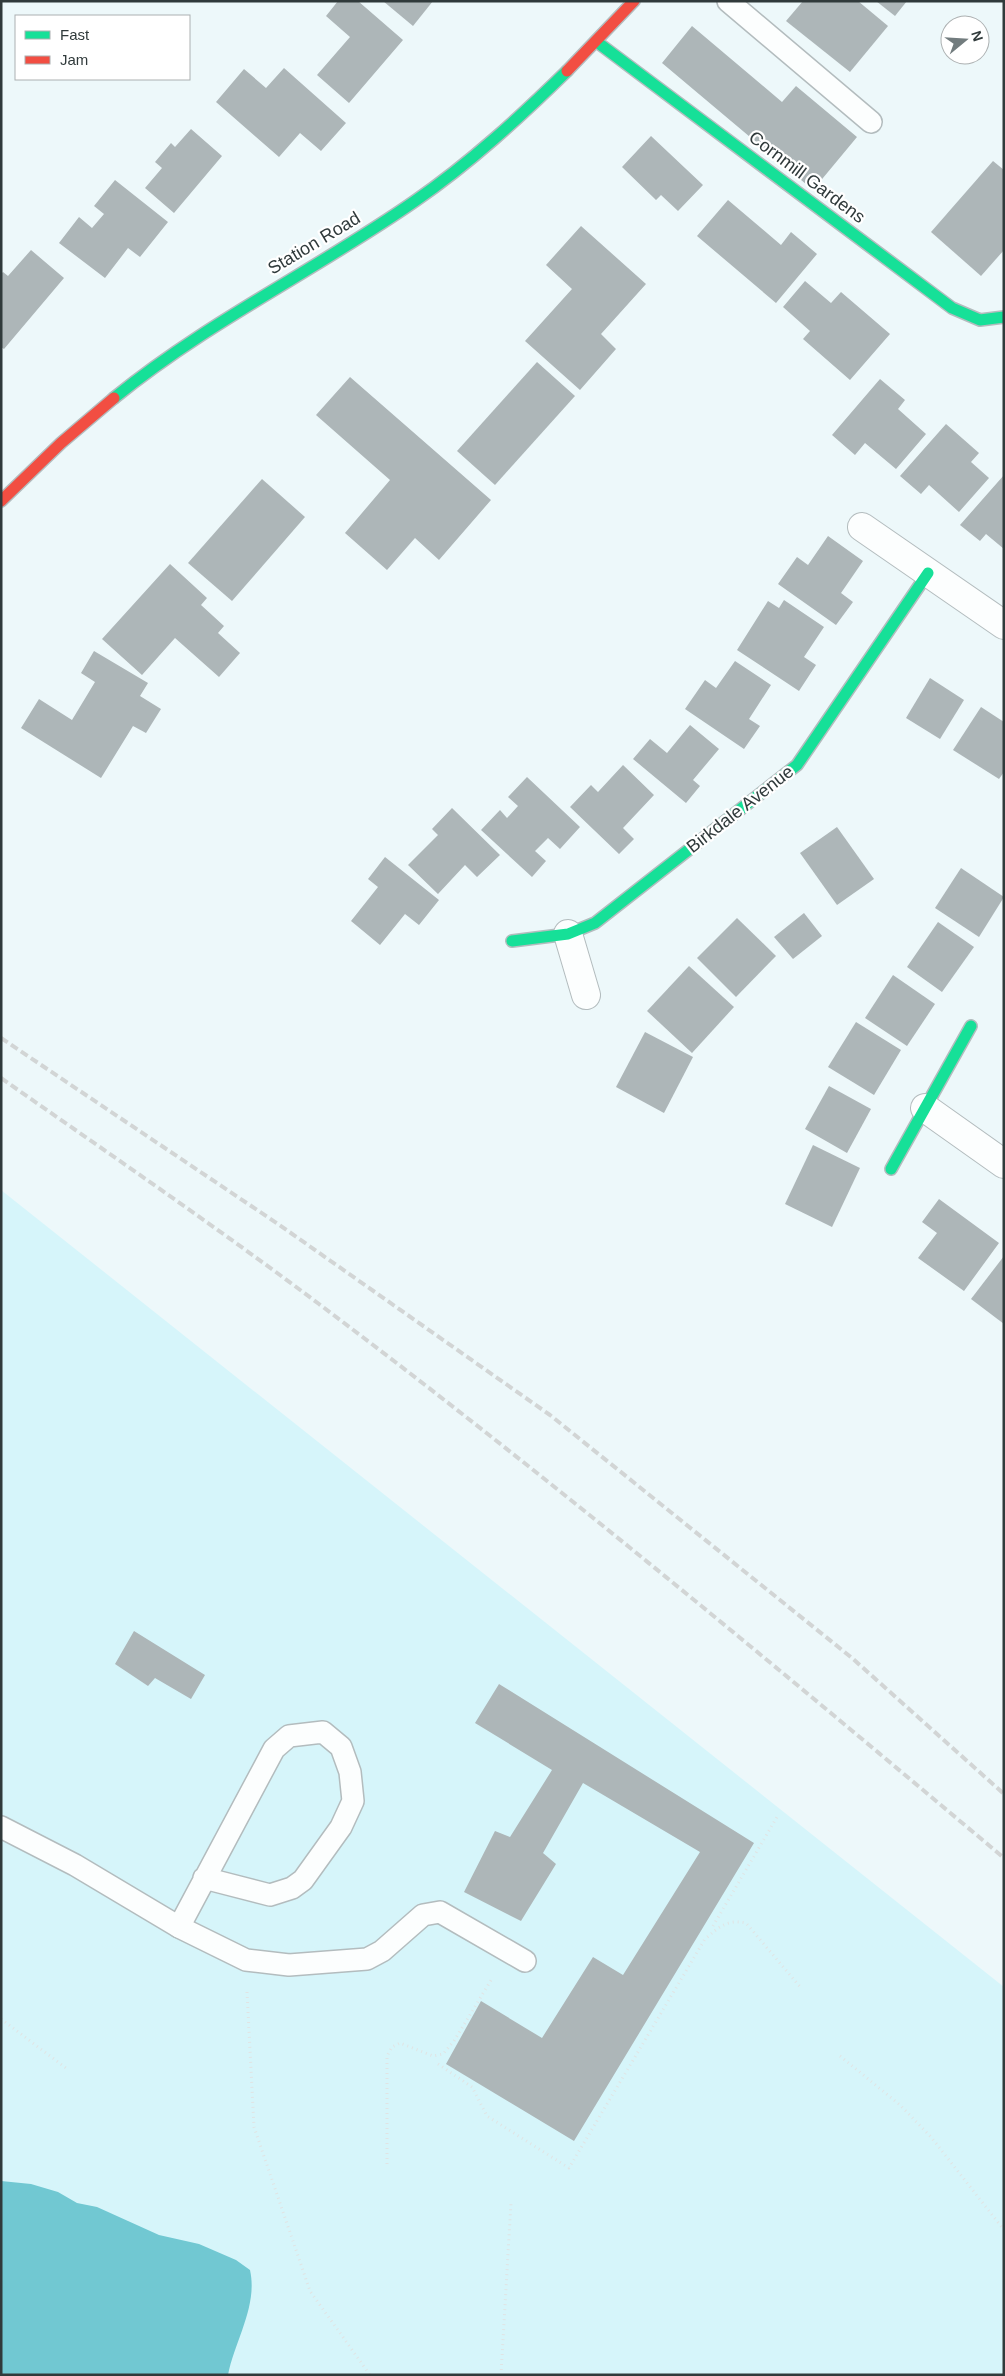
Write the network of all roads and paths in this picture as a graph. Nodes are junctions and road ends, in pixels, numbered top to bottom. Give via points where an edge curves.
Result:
1 (634, 1) edge
2 (728, 1) edge
3 (596, 42) junction
4 (871, 122) dead end
5 (1004, 318) edge
6 (1, 501) edge
7 (862, 527) dead end
8 (928, 573) junction
9 (1004, 625) edge
10 (568, 934) junction
11 (512, 941) dead end
12 (586, 995) dead end
13 (971, 1026) dead end
14 (925, 1108) junction
15 (1004, 1164) edge
16 (891, 1169) dead end
17 (777, 1817) dead end
18 (1, 1828) edge
19 (204, 1878) junction
20 (713, 1926) dead end
21 (179, 1927) junction
22 (246, 1960) junction
23 (524, 1960) dead end
24 (494, 1974) dead end
25 (801, 1988) dead end
26 (1, 2019) edge
27 (840, 2056) dead end
28 (438, 2064) dead end
29 (66, 2068) dead end
30 (387, 2164) dead end
31 (510, 2202) dead end
32 (1004, 2230) edge
33 (370, 2375) edge
34 (500, 2375) edge

1 - 3 street, Station Road
2 - 4 lane
3 - 5 street, Cornmill Gardens via 952,308 980,320
3 - 6 street, Station Road via 514,122 447,178 170,355 76,431
7 - 8 street
8 - 9 street
8 - 10 street, Birkdale Avenue via 797,766 595,922
10 - 11 street, Birkdale Avenue
10 - 12 street
13 - 14 street
14 - 15 street
14 - 16 street
17 - 20 path
18 - 21 lane via 75,1864
19 - 19 lane via 270,1895 292,1888 302,1880 341,1827 353,1801 350,1772 341,1747 323,1732 289,1736 274,1749
19 - 21 lane
21 - 22 lane
22 - 23 lane via 289,1965 367,1959 382,1951 423,1915 440,1912
22 - 33 path via 254,2127 310,2290
24 - 30 path via 443,2054 434,2056 400,2043 392,2047 387,2056
25 - 28 path via 746,1923 734,1920 719,1927 705,1939 569,2168 487,2116 472,2087
26 - 29 path
27 - 32 path via 900,2105 931,2137
31 - 34 path

